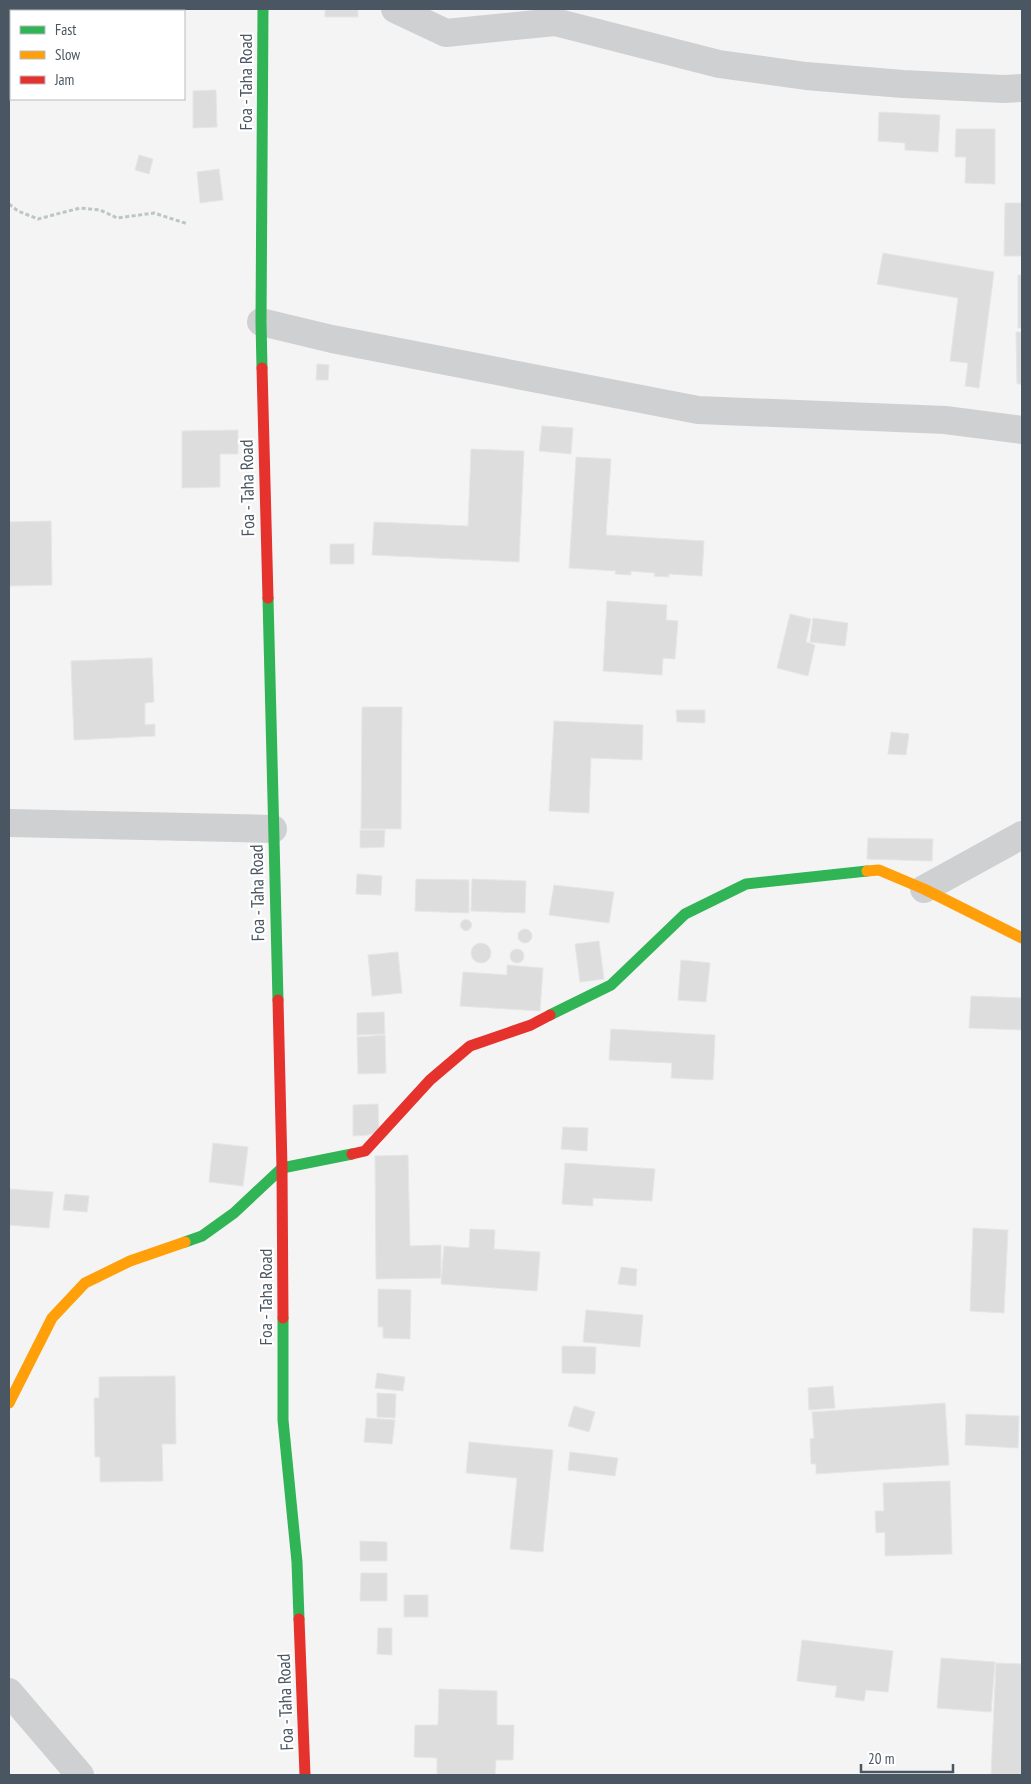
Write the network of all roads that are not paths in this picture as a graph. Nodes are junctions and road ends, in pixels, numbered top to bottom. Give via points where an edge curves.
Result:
1 (264, 9) edge
2 (395, 9) edge
3 (1022, 88) edge
4 (261, 322) junction
5 (1022, 430) edge
6 (9, 823) edge
7 (273, 829) junction
8 (1022, 835) edge
9 (924, 889) junction
10 (1022, 938) edge
11 (282, 1168) junction
12 (9, 1403) edge
13 (9, 1692) edge
14 (80, 1775) edge
15 (305, 1775) edge

1 - 4 street, Foa - Taha Road
2 - 3 street via 446,33 555,22 719,64 806,76 904,84
4 - 5 street via 332,339 698,410 945,420
4 - 7 street, Foa - Taha Road
6 - 7 street
7 - 11 street, Foa - Taha Road
8 - 9 street
9 - 10 street
9 - 11 street via 879,870 746,884 685,914 611,985 531,1025 470,1046 430,1080 365,1151
11 - 12 street via 234,1213 202,1236 130,1261 85,1283 52,1318
11 - 15 street, Foa - Taha Road via 283,1420 297,1562
13 - 14 street

